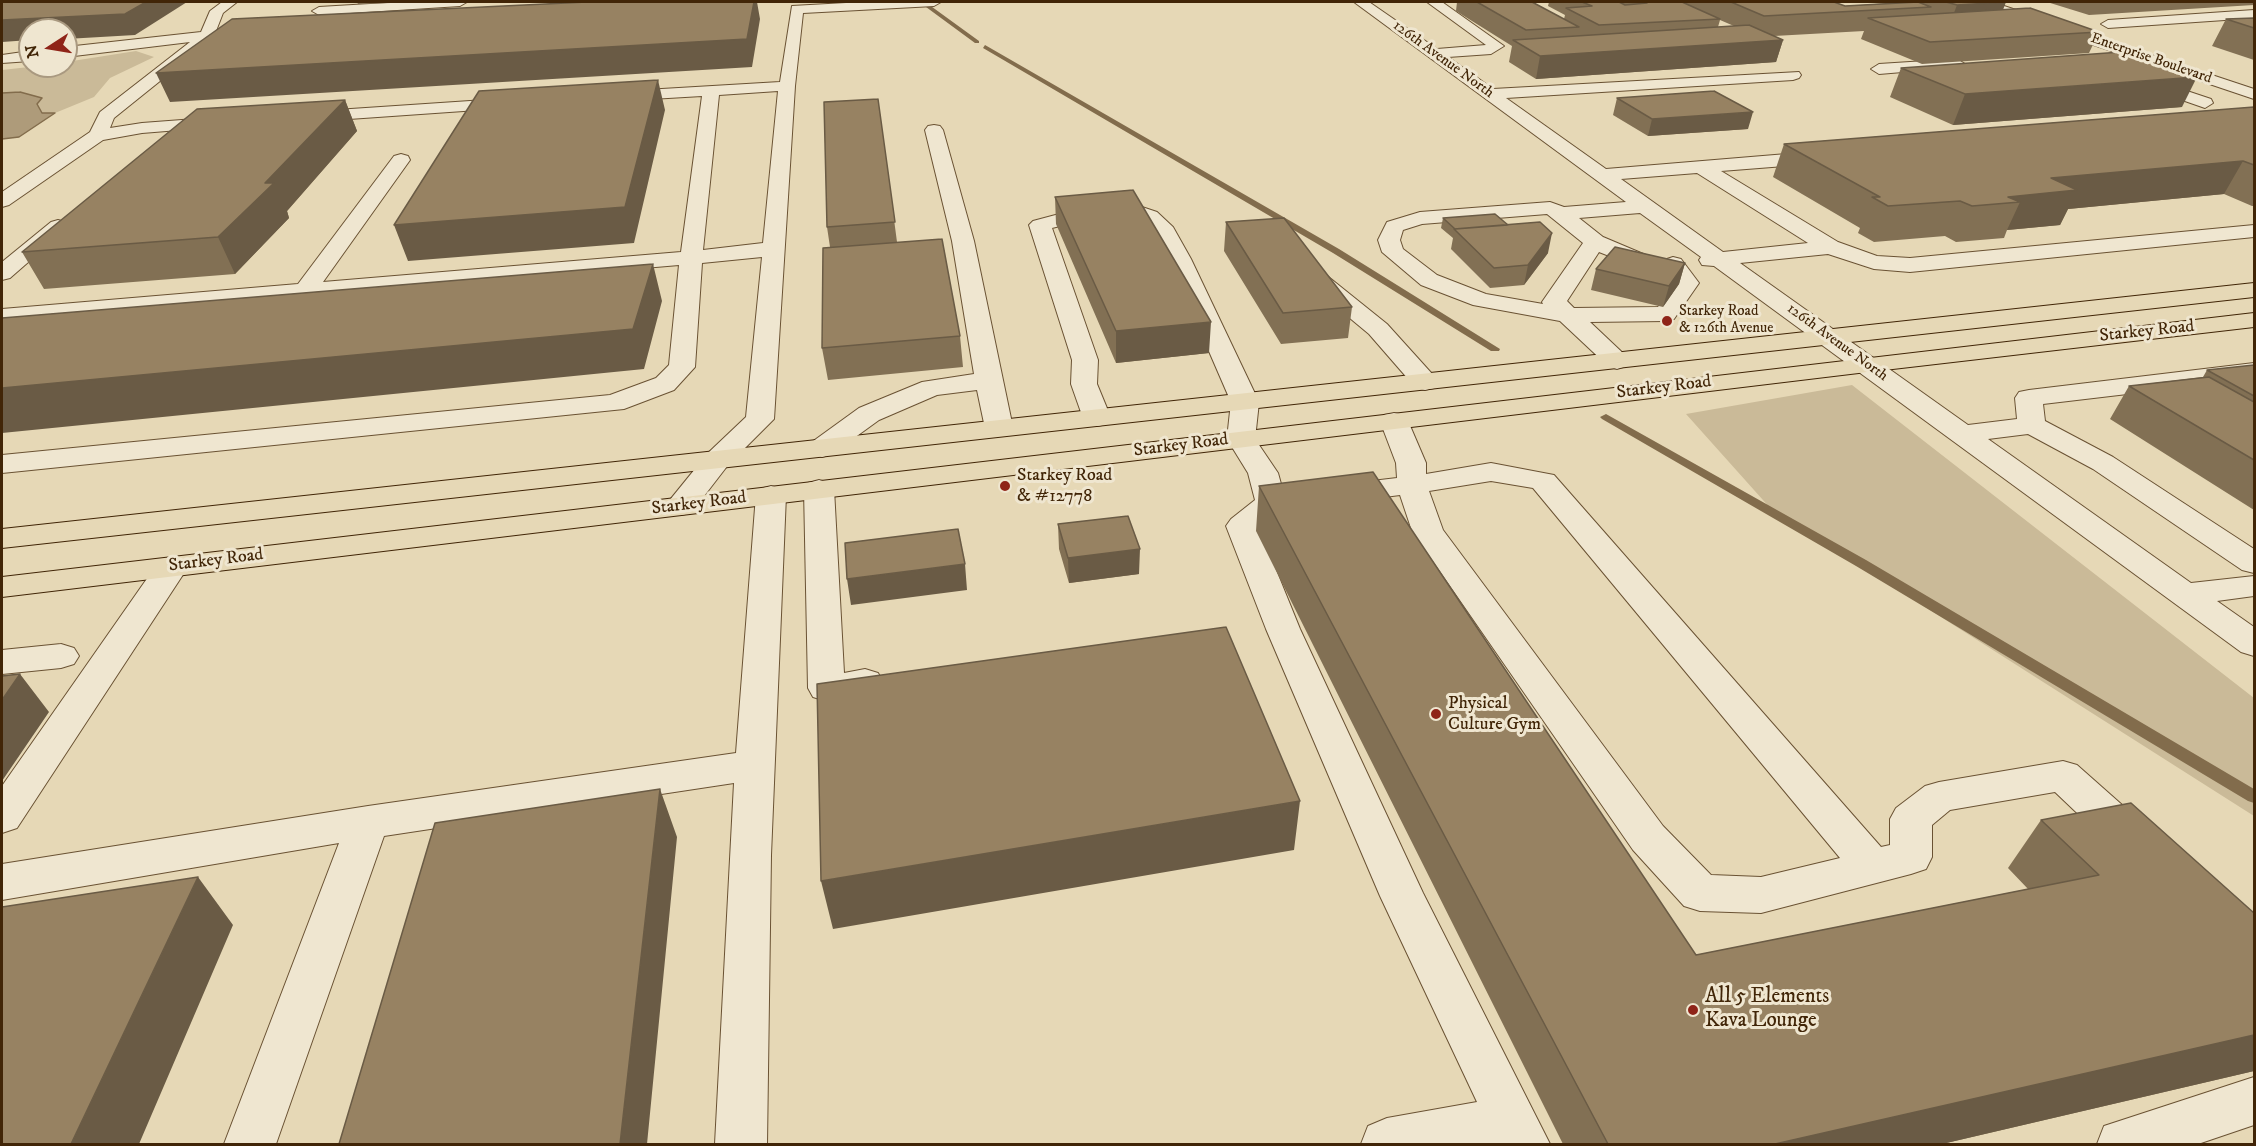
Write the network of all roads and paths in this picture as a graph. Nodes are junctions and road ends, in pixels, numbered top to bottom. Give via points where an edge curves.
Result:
1 (230, 2) edge
2 (460, 2) edge
3 (934, 2) edge
4 (1434, 2) edge
5 (1980, 2) edge
6 (1363, 3) edge
7 (1386, 3) dead end
8 (324, 6) edge
9 (476, 9) edge
10 (2254, 14) edge
11 (2062, 29) junction
12 (207, 36) junction
13 (240, 38) edge
14 (2156, 44) dead end
15 (2114, 46) junction
16 (78, 51) edge
17 (2133, 52) junction
18 (1435, 54) junction
19 (2087, 55) edge
20 (2, 56) edge
21 (18, 56) edge
22 (1971, 63) edge
23 (2176, 67) junction
24 (1879, 69) dead end
25 (1793, 75) dead end
26 (2254, 80) edge
27 (2220, 82) junction
28 (787, 86) junction
29 (711, 90) junction
30 (1491, 94) junction
31 (2254, 94) edge
32 (593, 98) edge
33 (534, 102) edge
34 (2205, 103) dead end
35 (286, 118) edge
36 (239, 121) edge
37 (180, 125) junction
38 (934, 130) dead end
39 (98, 135) junction
40 (153, 147) edge
41 (1843, 155) edge
42 (401, 160) dead end
43 (1701, 167) junction
44 (40, 173) junction
45 (1604, 175) junction
46 (2, 176) edge
47 (2, 201) edge
48 (1647, 206) junction
49 (73, 214) edge
50 (1567, 219) junction
51 (1501, 230) edge
52 (2254, 231) edge
53 (1449, 235) edge
54 (1389, 240) junction
55 (1595, 243) junction
56 (1830, 247) junction
57 (774, 249) junction
58 (692, 257) junction
59 (1720, 258) junction
60 (1674, 264) junction
61 (1309, 272) edge
62 (2, 273) edge
63 (2254, 290) edge
64 (304, 291) junction
65 (1568, 315) junction
66 (2, 316) edge
67 (2254, 320) edge
68 (1829, 337) junction
69 (1617, 361) junction
70 (1867, 364) junction
71 (2254, 371) edge
72 (988, 380) junction
73 (1425, 382) junction
74 (1097, 418) junction
75 (1243, 421) junction
76 (1394, 421) junction
77 (2032, 425) junction
78 (999, 428) junction
79 (1963, 434) junction
80 (822, 448) junction
81 (718, 459) junction
82 (2, 464) edge
83 (1412, 485) junction
84 (819, 489) junction
85 (771, 495) junction
86 (1271, 502) junction
87 (680, 506) junction
88 (2, 539) edge
89 (2254, 563) edge
90 (172, 567) junction
91 (2254, 586) edge
92 (2, 587) edge
93 (2185, 594) junction
94 (2254, 644) edge
95 (61, 656) dead end
96 (2, 662) edge
97 (896, 678) edge
98 (755, 765) junction
99 (2, 817) edge
100 (368, 822) junction
101 (2158, 864) edge
102 (1872, 866) junction
103 (2, 882) edge
104 (2254, 1101) edge
105 (1518, 1132) edge
106 (250, 1144) edge
107 (741, 1144) edge
108 (1387, 1144) edge
109 (2123, 1144) edge

1 - 12 street via 217,11
2 - 8 street
3 - 28 street via 792,7
4 - 18 street via 1497,46
5 - 11 street, Enterprise Boulevard
6 - 7 street
6 - 18 street, 126th Avenue North
8 - 9 street via 311,24
10 - 11 street
11 - 15 street, Enterprise Boulevard
12 - 13 street via 264,33
12 - 16 street
12 - 39 street via 106,116
14 - 15 street
15 - 17 street, Enterprise Boulevard
17 - 19 street
17 - 23 street, Enterprise Boulevard
18 - 30 street, 126th Avenue North
20 - 21 street
22 - 24 street
23 - 27 street, Enterprise Boulevard
23 - 34 street via 2132,74
25 - 30 street
26 - 27 street
27 - 31 street, Enterprise Boulevard
28 - 29 street
28 - 57 street
29 - 32 street
29 - 58 street
30 - 45 street, 126th Avenue North
33 - 35 street
36 - 37 street
37 - 39 street
37 - 40 street
38 - 72 street via 963,241
39 - 44 street
41 - 43 street
42 - 64 street
43 - 45 street
43 - 56 street
44 - 46 street
44 - 47 street
45 - 48 street, 126th Avenue North
48 - 50 street
48 - 59 street, 126th Avenue North
49 - 62 street
50 - 51 street
50 - 54 street via 1550,208 1420,218 1394,226
50 - 55 street
52 - 56 street via 1910,265 1874,262
53 - 54 street
54 - 65 street via 1393,252 1429,280 1481,300
55 - 60 street via 1642,268
55 - 65 street via 1554,302
56 - 59 street
57 - 58 street
57 - 81 street via 760,420
58 - 64 street
58 - 82 street via 682,367 665,384 614,403
59 - 60 street
59 - 68 street, 126th Avenue North
60 - 65 street via 1687,283 1665,314 1618,306
61 - 73 street via 1378,329
63 - 68 main road, Starkey Road
64 - 66 street
65 - 69 street
67 - 70 main road, Starkey Road
68 - 69 main road, Starkey Road
68 - 70 street, 126th Avenue North
69 - 73 main road, Starkey Road
70 - 76 main road, Starkey Road
70 - 79 street, 126th Avenue North
71 - 77 street via 2029,398
72 - 78 street
72 - 80 street via 931,388 869,414
73 - 75 main road, Starkey Road
74 - 75 main road, Starkey Road
74 - 75 street via 1084,384 1085,360 1040,225 1051,220 1142,213 1162,227 1180,259
74 - 78 main road, Starkey Road
75 - 76 main road, Starkey Road
75 - 84 main road, Starkey Road
75 - 86 street
76 - 83 street via 1411,463
77 - 79 street
77 - 89 street via 2103,463
78 - 80 main road, Starkey Road
79 - 93 street, 126th Avenue North
80 - 81 main road, Starkey Road
81 - 87 street
81 - 88 main road, Starkey Road
83 - 86 street
83 - 102 street via 1491,472 1543,482
83 - 102 street via 1428,531 1648,838 1700,893 1761,895
84 - 85 main road, Starkey Road
84 - 97 street via 826,688
85 - 87 main road, Starkey Road
85 - 98 street
86 - 105 street via 1242,526 1283,629 1402,896
87 - 90 main road, Starkey Road
90 - 92 main road, Starkey Road
90 - 99 street
91 - 93 street
93 - 94 street, 126th Avenue North
95 - 96 street
98 - 100 street
98 - 107 street
100 - 103 street
100 - 106 street
101 - 102 street via 2063,776 1939,797 1911,819 1911,857
104 - 109 street
105 - 108 street

